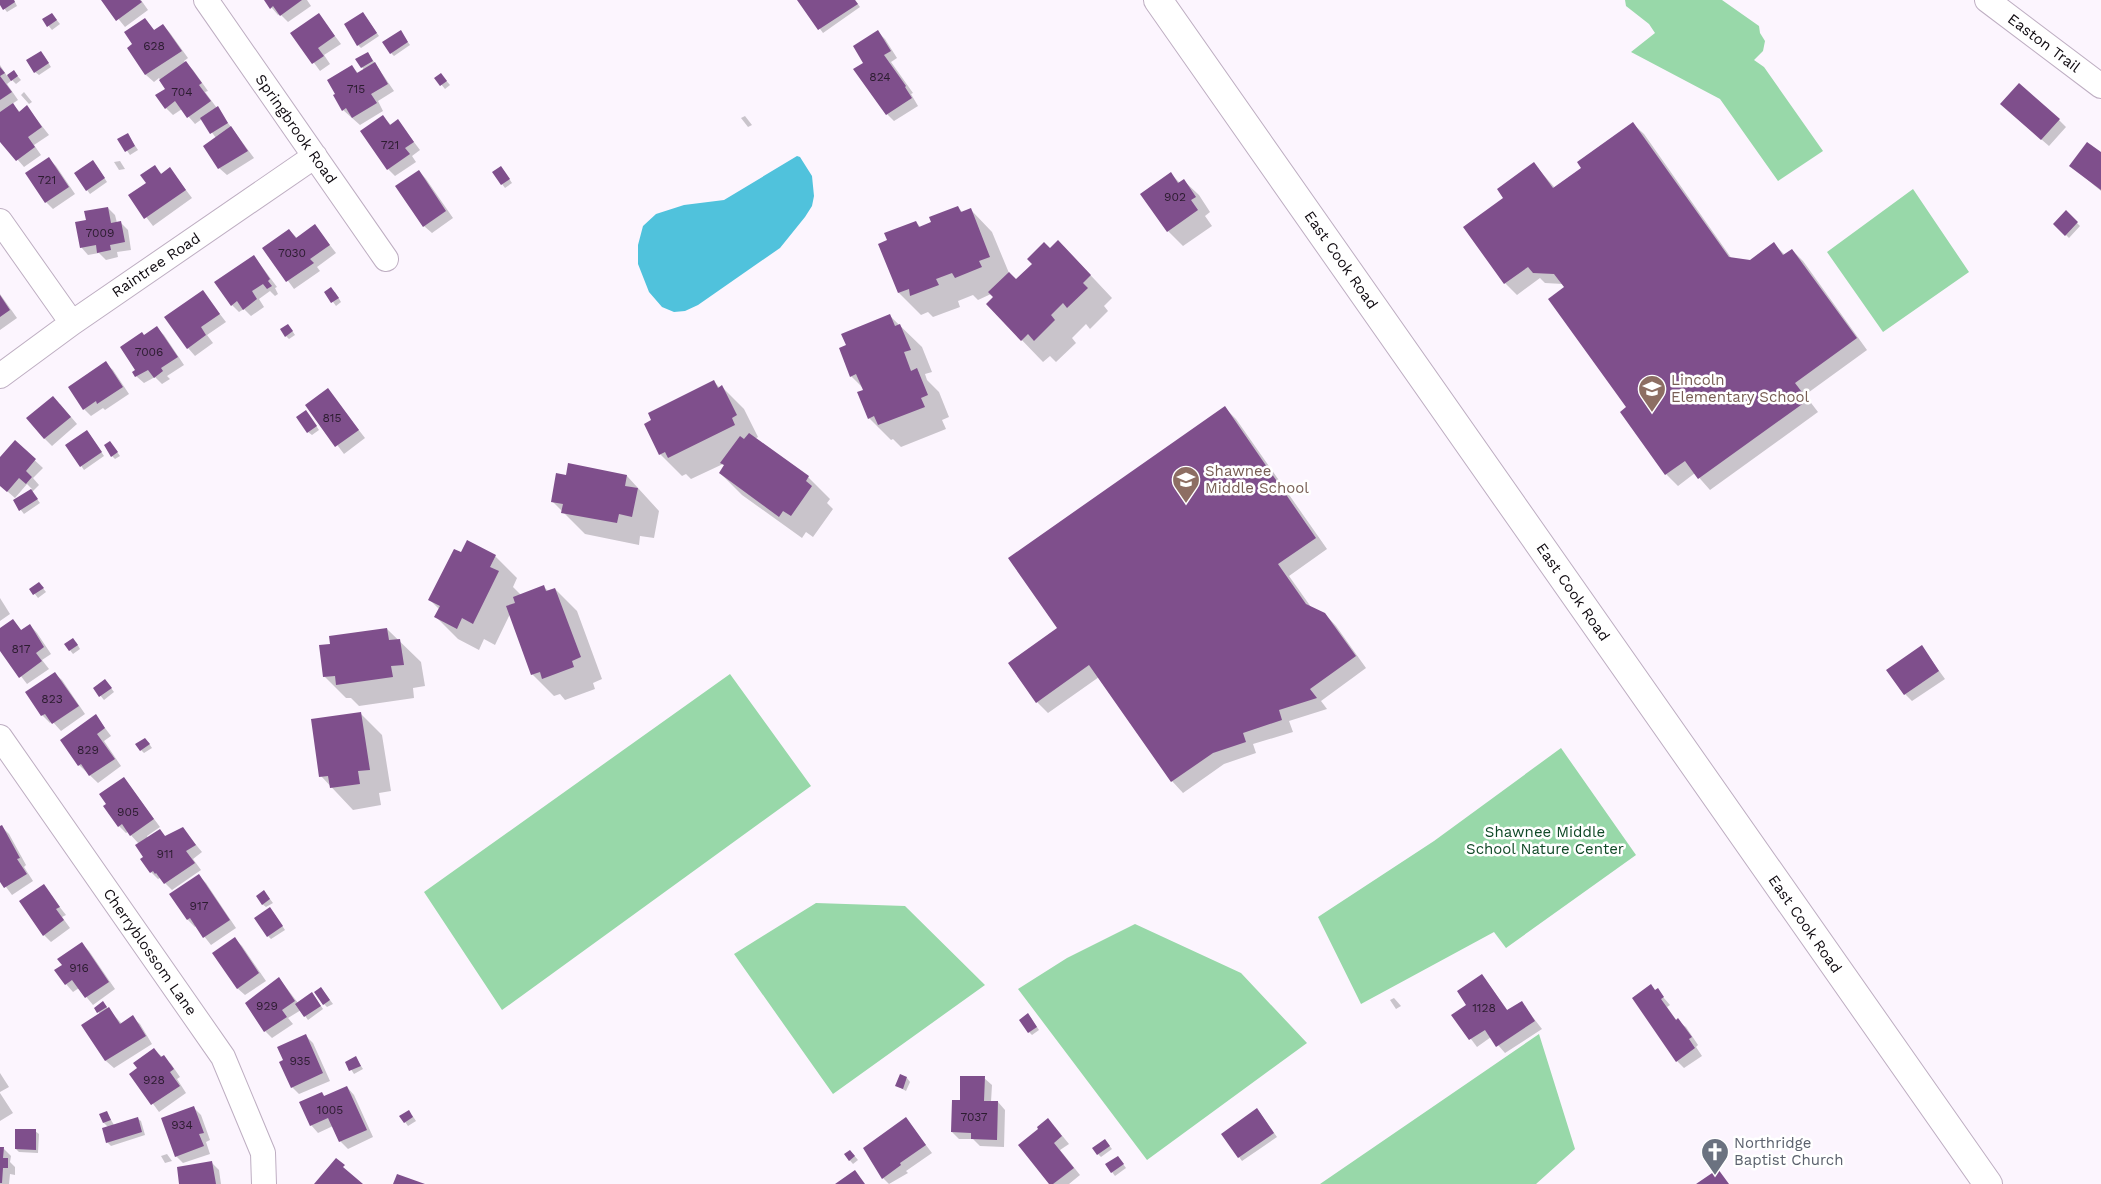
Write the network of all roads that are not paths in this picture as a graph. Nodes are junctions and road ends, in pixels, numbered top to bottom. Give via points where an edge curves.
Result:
1 (206, 0) edge
2 (1158, 0) edge
3 (1986, 0) edge
4 (2101, 86) edge
5 (315, 156) junction
6 (0, 221) edge
7 (386, 258) dead end
8 (72, 323) junction
9 (0, 376) edge
10 (0, 737) edge
11 (264, 1184) edge
12 (1988, 1184) edge

1 - 5 street, Springbrook Road
2 - 12 main road, East Cook Road
3 - 4 street, Easton Trail
5 - 7 street, Springbrook Road
5 - 8 street, Raintree Road
6 - 8 street
8 - 9 street, Raintree Road
10 - 11 street, Cherryblossom Lane via 223,1057 262,1153

